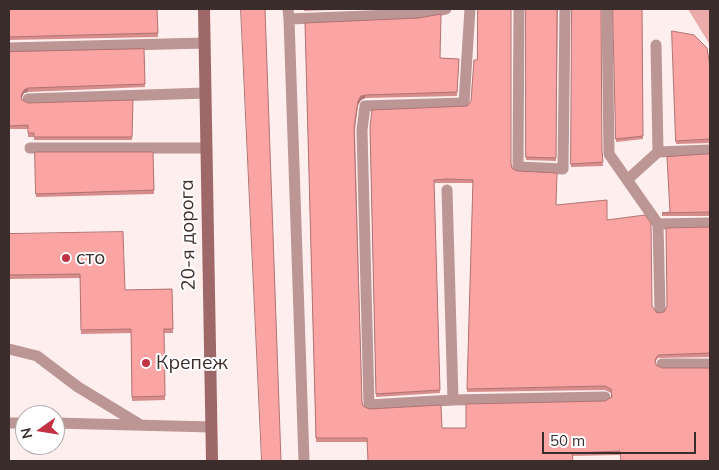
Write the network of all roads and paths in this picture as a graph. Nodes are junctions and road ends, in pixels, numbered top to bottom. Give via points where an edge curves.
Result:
1 (204, 9) edge
2 (446, 9) edge
3 (470, 9) edge
4 (519, 9) edge
5 (565, 9) edge
6 (608, 9) edge
7 (288, 14) edge
8 (205, 43) junction
9 (656, 44) dead end
10 (9, 48) edge
11 (206, 93) junction
12 (28, 99) dead end
13 (30, 148) dead end
14 (205, 148) junction
15 (710, 150) edge
16 (658, 152) junction
17 (627, 180) junction
18 (446, 190) dead end
19 (710, 223) edge
20 (658, 224) junction
21 (660, 309) dead end
22 (9, 350) edge
23 (662, 364) dead end
24 (710, 364) edge
25 (605, 397) dead end
26 (453, 400) junction
27 (65, 423) edge
28 (140, 425) junction
29 (212, 427) junction
30 (212, 461) edge
31 (304, 461) edge

1 - 8 main road, 20-я дорога
2 - 7 lane via 419,14
3 - 26 lane via 464,103 365,106 362,130 369,405
4 - 5 lane via 518,167 563,168
6 - 17 lane via 609,154
7 - 31 lane
8 - 10 lane
8 - 11 main road, 20-я дорога
9 - 16 lane
11 - 12 lane
11 - 14 main road, 20-я дорога
13 - 14 lane
14 - 29 main road, 20-я дорога
15 - 16 lane
16 - 17 lane
17 - 20 lane
18 - 26 lane
19 - 20 lane
20 - 21 lane
22 - 28 lane via 37,356 78,387
23 - 24 lane
25 - 26 lane
27 - 28 lane
28 - 29 lane
29 - 30 main road, 20-я дорога

